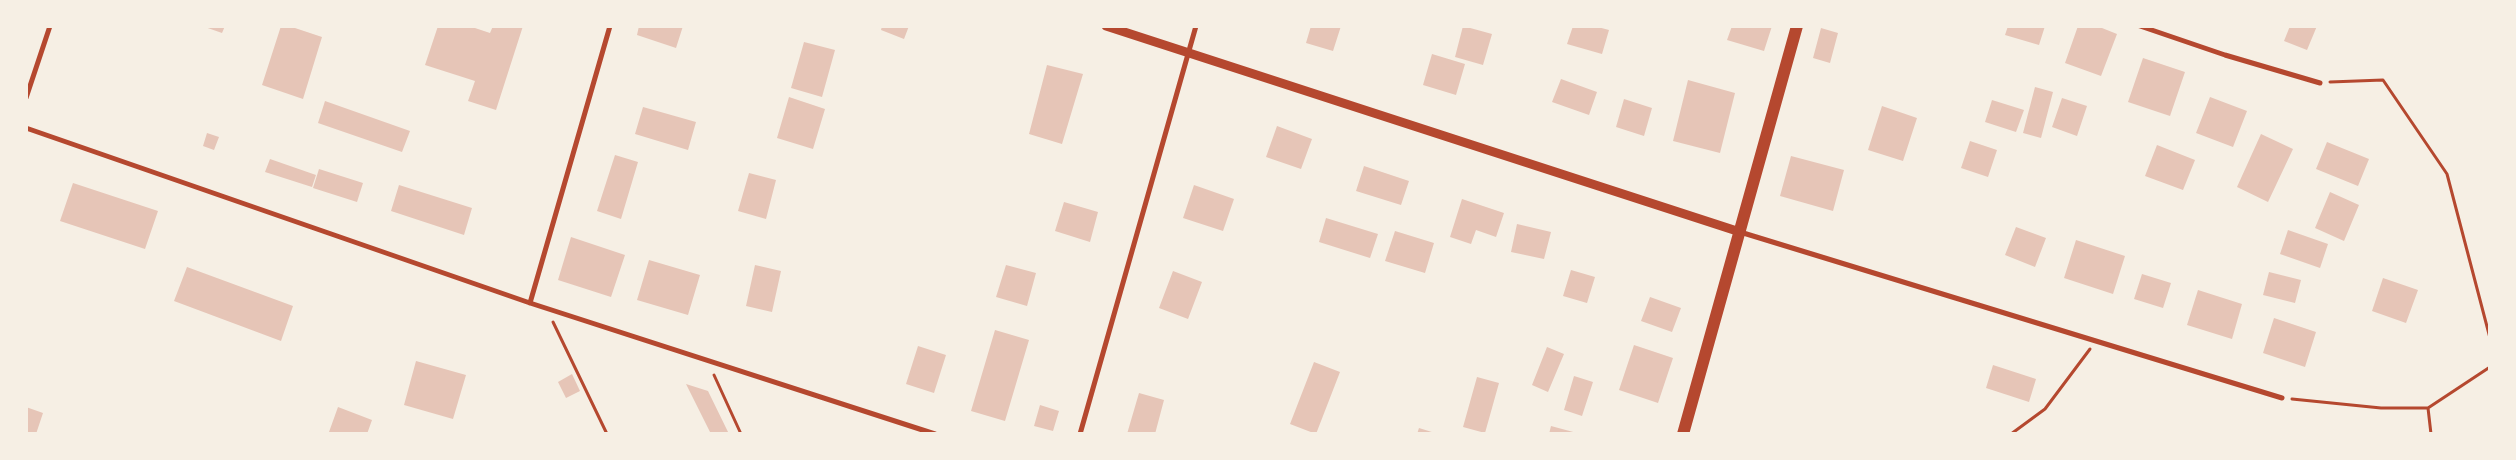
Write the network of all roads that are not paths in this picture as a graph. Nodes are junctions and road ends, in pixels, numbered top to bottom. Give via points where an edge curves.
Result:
1 (50, 26) edge
2 (610, 26) edge
3 (1106, 26) edge
4 (1196, 26) edge
5 (1797, 26) edge
6 (2140, 26) edge
7 (1190, 54) junction
8 (2320, 83) road end
9 (26, 98) edge
10 (26, 128) edge
11 (1740, 232) junction
12 (530, 303) junction
13 (2282, 398) road end
14 (935, 434) edge
15 (1080, 434) edge
16 (1683, 434) edge

1 - 9 street
2 - 12 street
3 - 7 street
4 - 7 street
5 - 11 main road
6 - 8 street via 2224,56
7 - 11 street
7 - 15 street
10 - 12 street
11 - 13 street
11 - 16 main road
12 - 14 street

